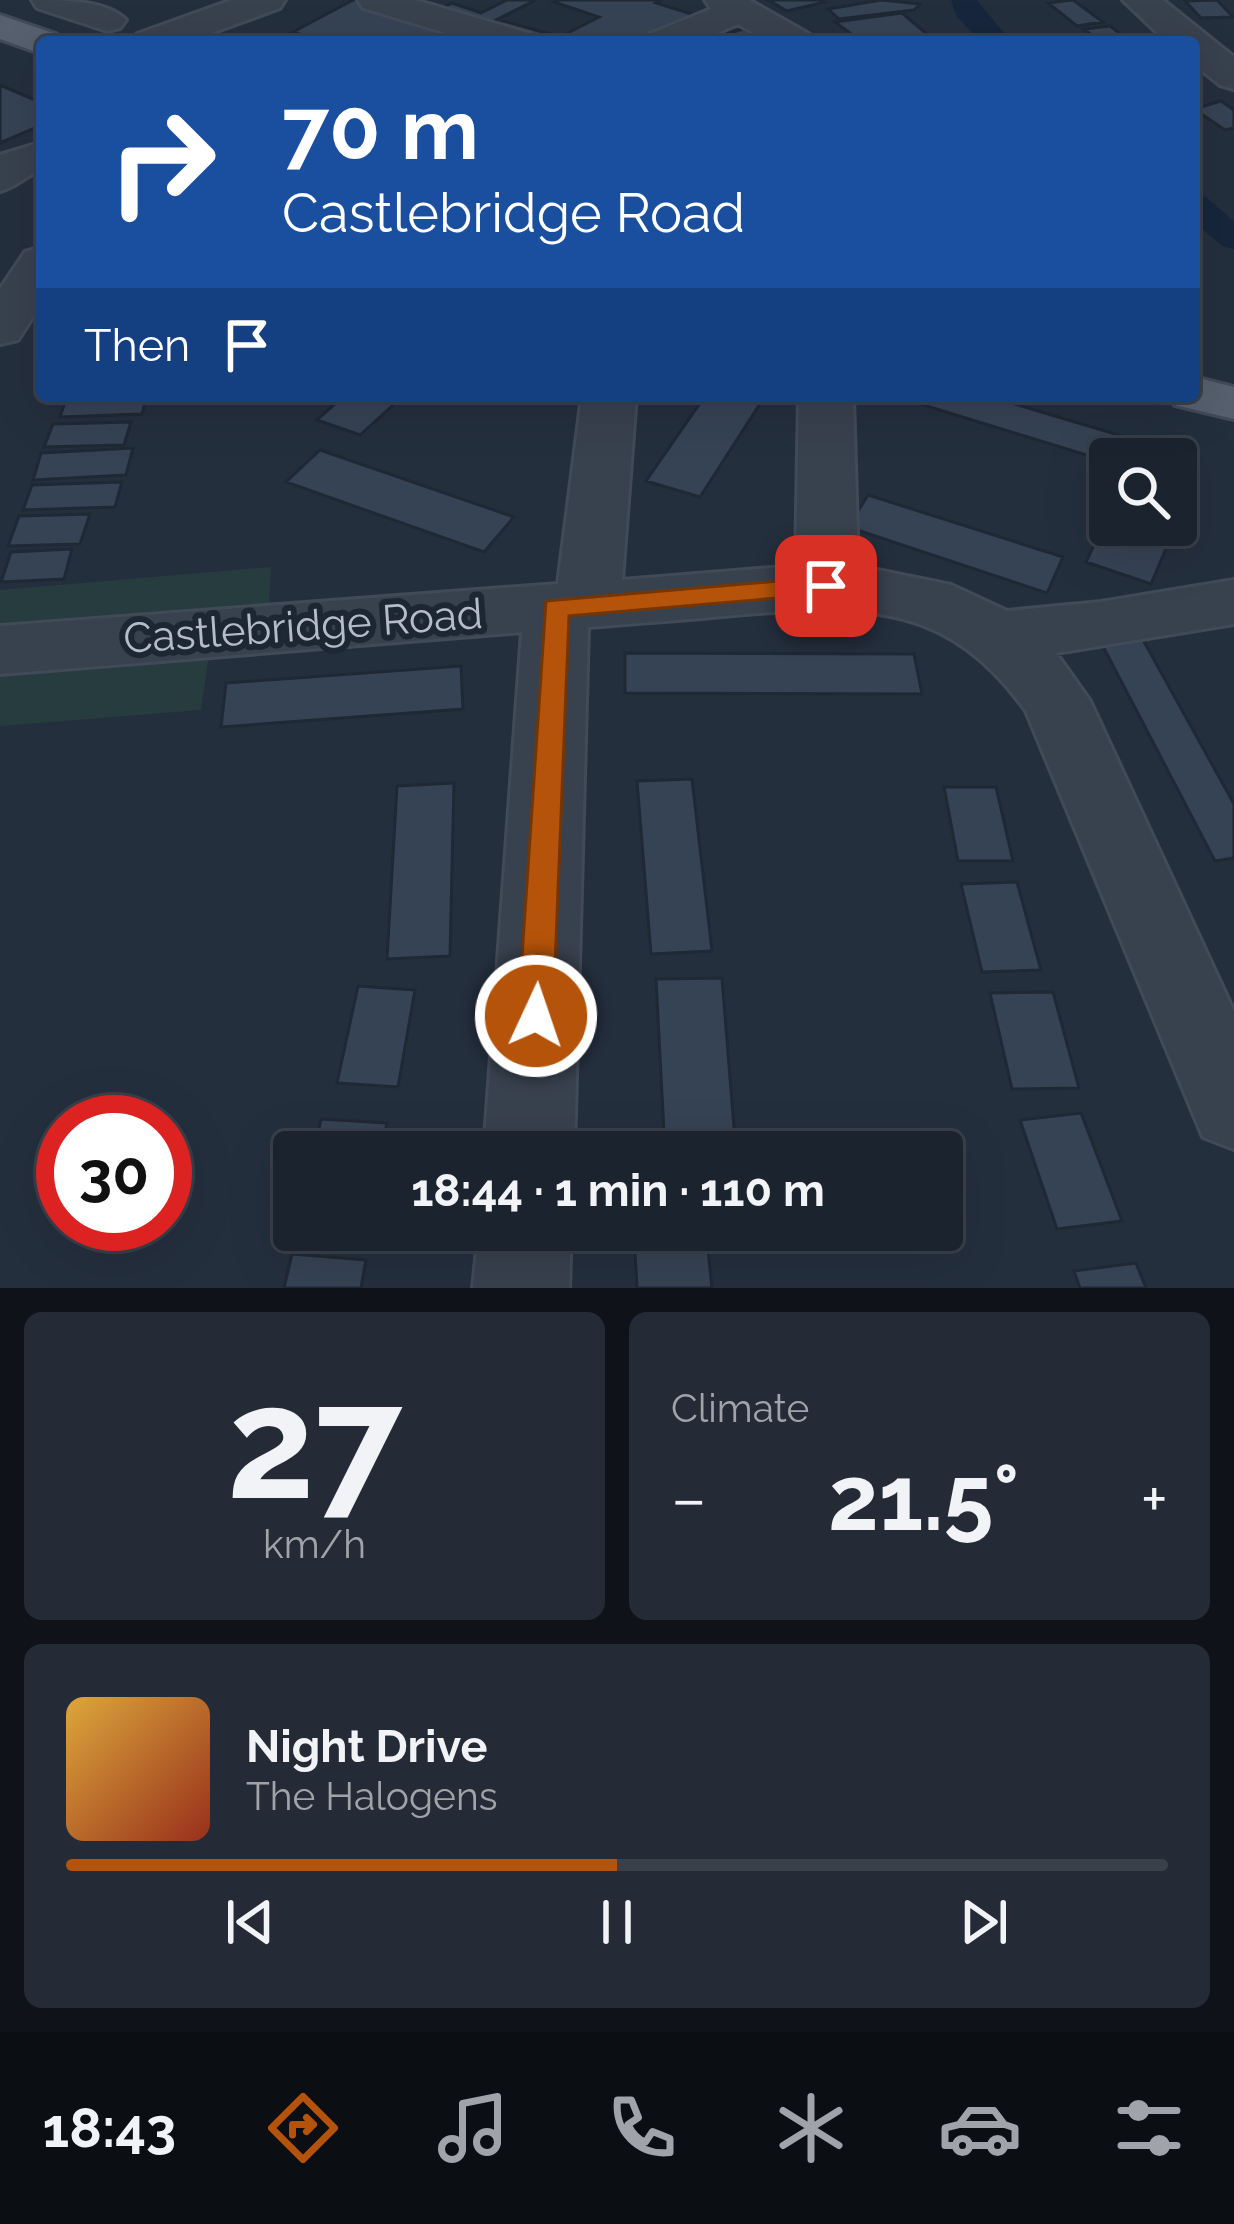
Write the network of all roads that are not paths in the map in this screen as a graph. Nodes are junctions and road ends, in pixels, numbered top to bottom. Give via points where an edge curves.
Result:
1 (268, 0) edge
2 (376, 0) edge
3 (1141, 0) edge
4 (732, 5) edge
5 (68, 20) edge
6 (0, 26) edge
7 (169, 36) edge
8 (497, 36) edge
9 (675, 36) edge
10 (785, 36) edge
11 (1184, 36) edge
12 (1200, 49) edge
13 (1234, 76) edge
14 (36, 272) edge
15 (0, 329) edge
16 (1200, 395) edge
17 (608, 402) edge
18 (826, 402) edge
19 (1234, 404) edge
20 (826, 586) junction
21 (1234, 602) edge
22 (572, 604) junction
23 (996, 634) junction
24 (0, 650) edge
25 (1234, 1108) edge
26 (531, 1131) edge
27 (524, 1251) edge
28 (521, 1288) edge

1 - 7 street
2 - 8 street
3 - 11 street
4 - 9 street
4 - 10 street
5 - 6 main road
12 - 13 street
14 - 15 street
16 - 19 main road
17 - 22 street
18 - 20 street
20 - 22 street, Castlebridge Road
20 - 23 street, Castlebridge Road via 929,598
21 - 23 street
22 - 24 street, Castlebridge Road
22 - 26 street
23 - 25 street, Castlebridge Road via 1056,701
27 - 28 street

